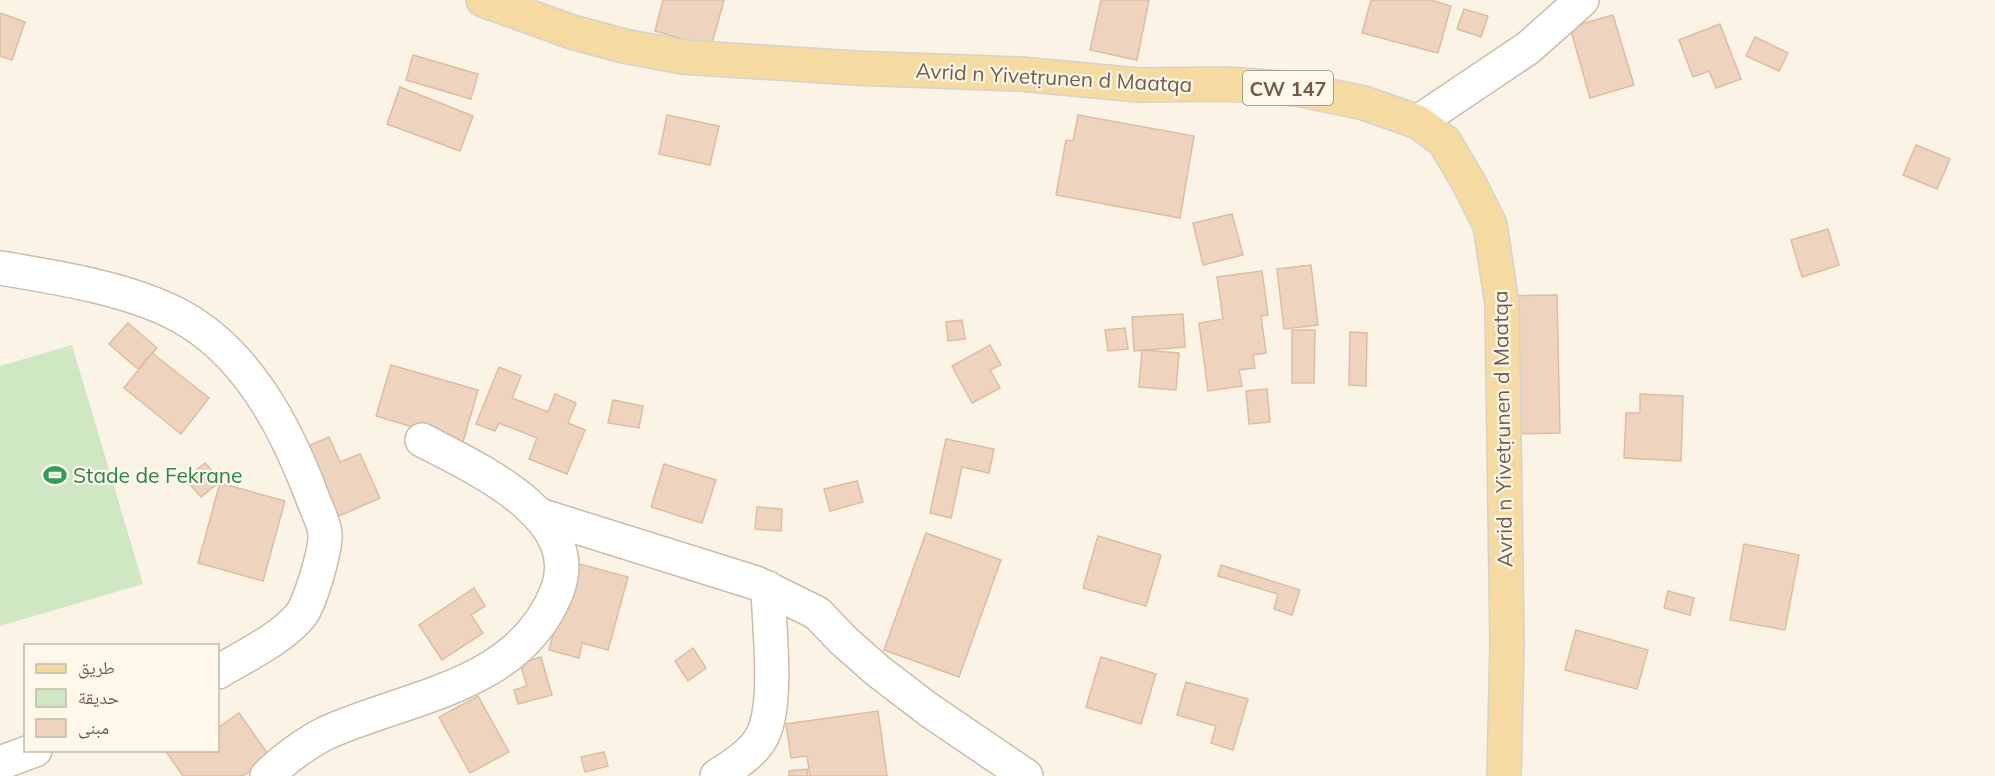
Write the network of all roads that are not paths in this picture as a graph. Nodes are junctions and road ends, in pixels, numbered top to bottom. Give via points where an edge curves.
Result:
1 (483, 0) edge
2 (1582, 0) edge
3 (1418, 122) junction
4 (0, 268) edge
5 (422, 440) dead end
6 (540, 515) junction
7 (768, 588) junction
8 (219, 671) edge
9 (30, 752) edge
10 (0, 763) edge
11 (267, 776) edge
12 (717, 776) edge
13 (1026, 776) edge
14 (1504, 776) edge

1 - 3 main road, Avrid n Yivetṛunen d Maatqa / CW 147 via 572,32 683,57 1021,74 1138,85 1228,84 1297,89 1364,103
2 - 3 street via 1528,48
3 - 14 main road, Avrid n Yivetṛunen d Maatqa / CW 147 via 1444,141 1490,225 1502,304 1507,642
4 - 8 street via 135,297 180,316 218,343 255,382 293,447 325,533 318,574 301,615 262,646
5 - 6 street via 504,485
6 - 7 street
6 - 11 street via 555,539 562,563 560,583 553,602 518,650 452,687 323,735
7 - 12 street via 771,706 764,733 754,748
7 - 13 street via 818,613 878,671
9 - 10 street

